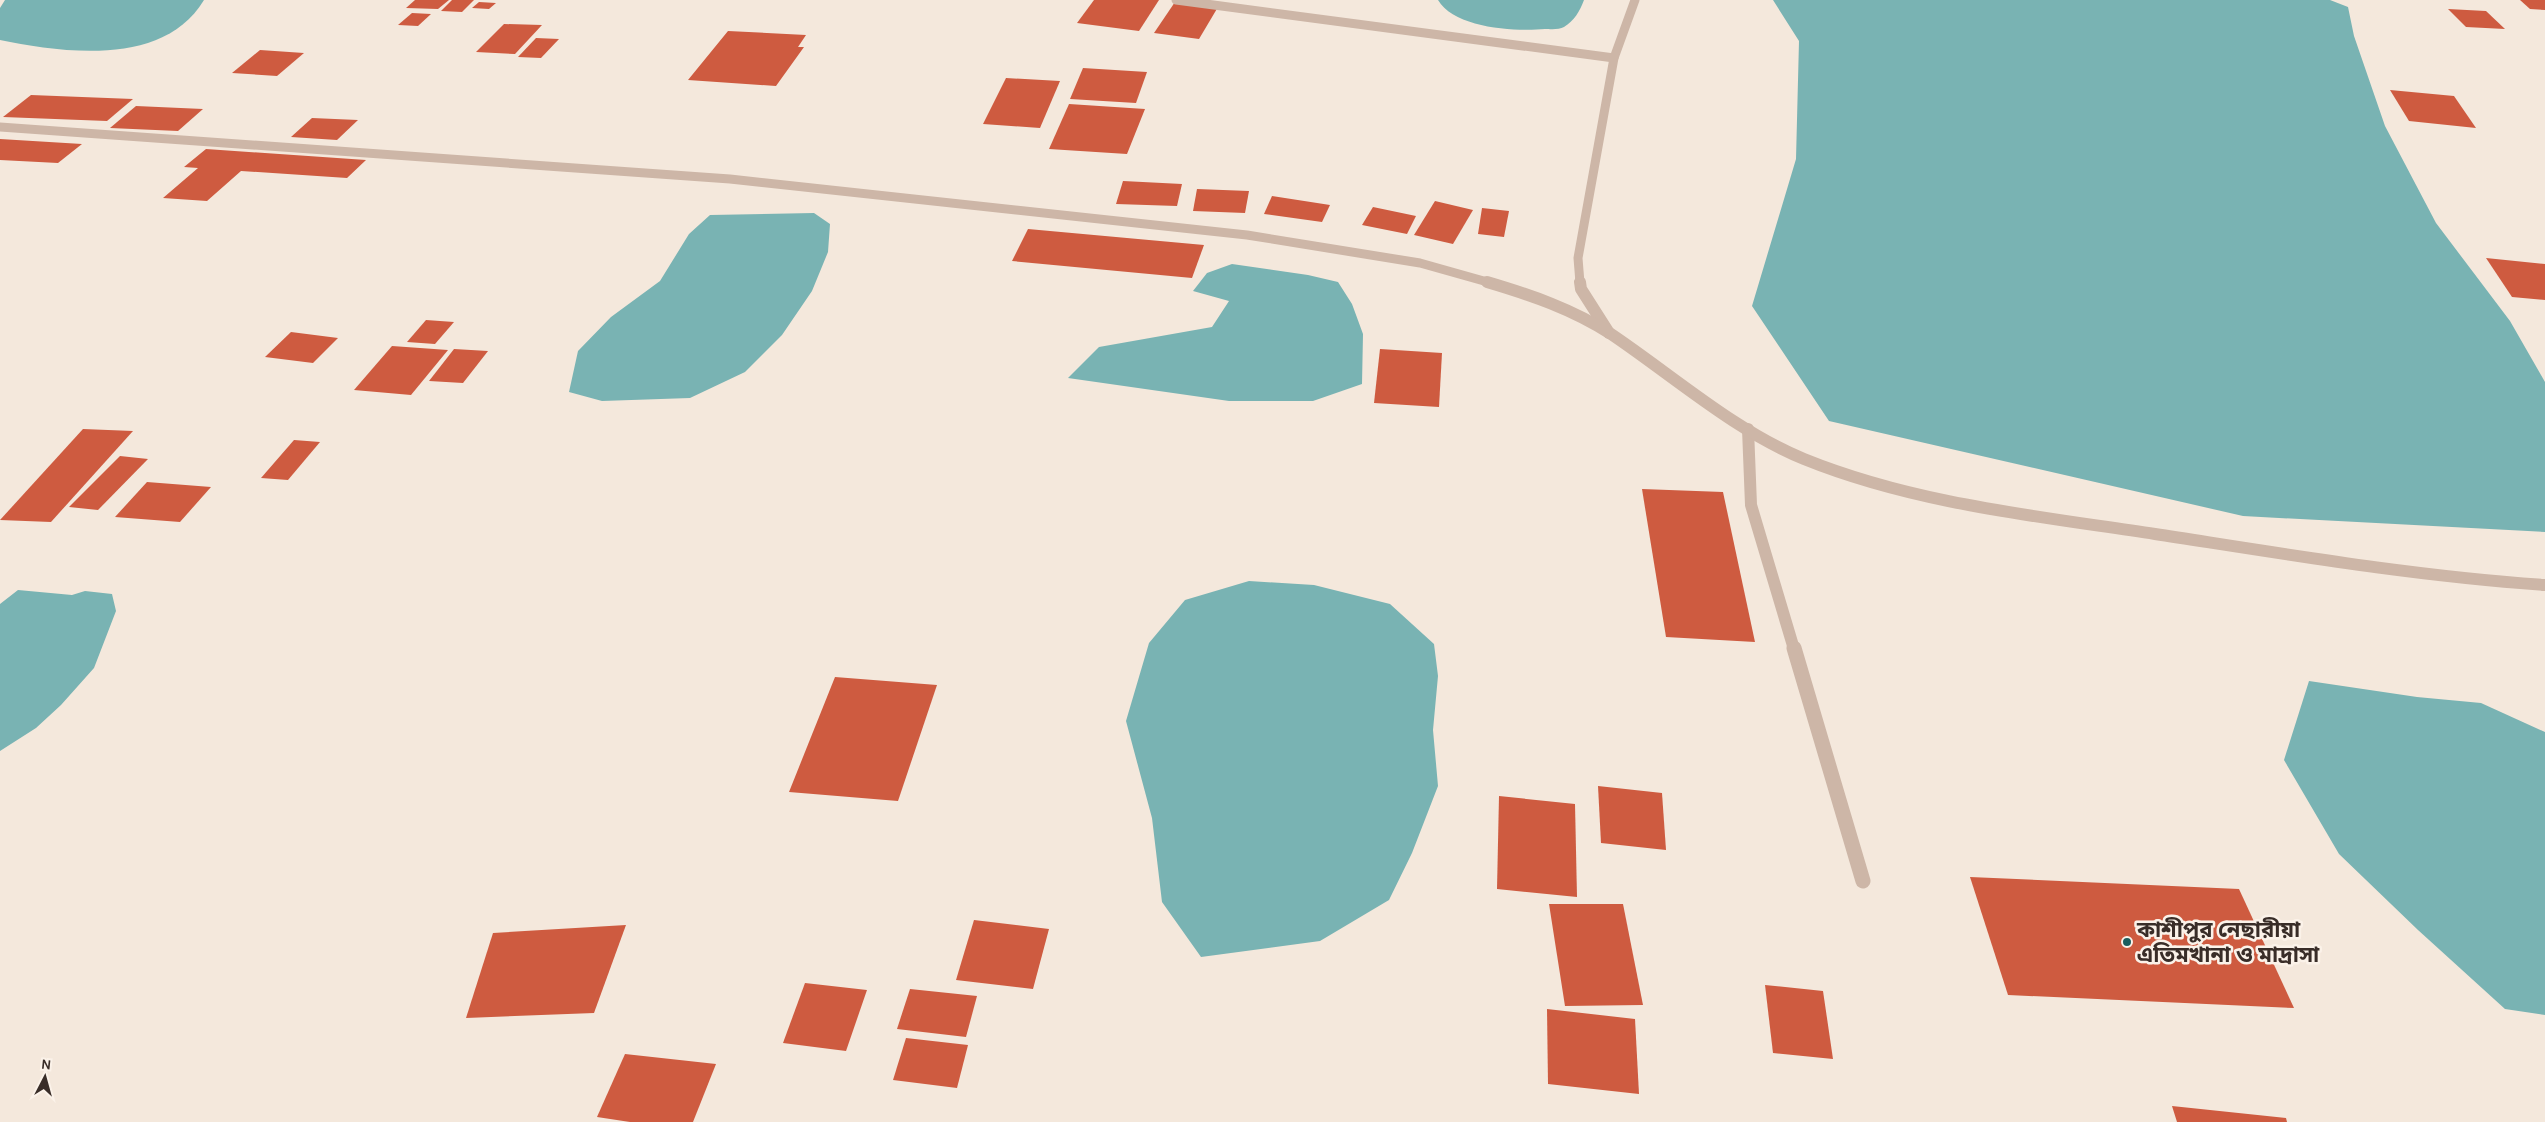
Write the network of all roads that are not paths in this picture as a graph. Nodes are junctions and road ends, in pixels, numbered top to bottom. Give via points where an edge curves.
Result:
1 (1176, 0) edge
2 (1635, 0) edge
3 (1614, 58) junction
4 (0, 127) edge
5 (1609, 333) junction
6 (1748, 429) junction
7 (2545, 585) edge
8 (1863, 882) dead end

1 - 3 street
2 - 3 street
3 - 5 street via 1578,258 1581,289
4 - 5 street via 730,179 1248,235 1420,263 1490,282 1542,298
5 - 6 street
6 - 7 street via 1801,458 1864,482 1960,504 2373,567
6 - 8 street via 1751,505

